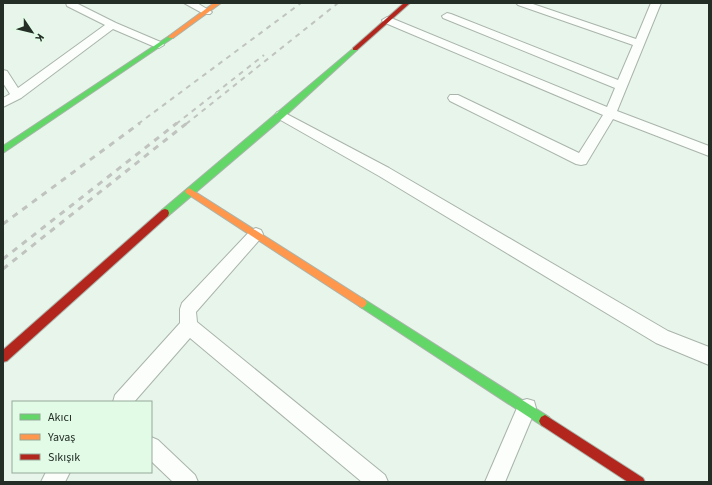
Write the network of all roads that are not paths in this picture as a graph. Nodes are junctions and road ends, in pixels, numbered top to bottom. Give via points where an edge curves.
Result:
1 (189, 3) edge
2 (218, 3) edge
3 (406, 3) edge
4 (521, 3) edge
5 (656, 3) edge
6 (70, 4) dead end
7 (207, 12) junction
8 (447, 16) dead end
9 (387, 20) junction
10 (112, 25) junction
11 (640, 44) junction
12 (159, 45) junction
13 (3, 74) edge
14 (621, 86) junction
15 (17, 95) junction
16 (454, 98) dead end
17 (3, 102) edge
18 (610, 113) junction
19 (281, 115) junction
20 (3, 150) edge
21 (709, 151) edge
22 (189, 191) junction
23 (256, 234) junction
24 (189, 326) junction
25 (709, 356) edge
26 (3, 357) edge
27 (123, 401) edge
28 (527, 408) junction
29 (152, 448) edge
30 (59, 473) edge
31 (51, 482) edge
32 (188, 482) edge
33 (378, 482) edge
34 (495, 482) edge
35 (639, 482) edge

1 - 7 street
2 - 7 street
3 - 9 street
4 - 11 street
5 - 11 street
6 - 10 street
7 - 12 street
8 - 14 street
9 - 18 street
9 - 19 street
10 - 12 street
10 - 15 street
11 - 14 street
12 - 20 street
13 - 15 street
14 - 18 street
15 - 17 street
16 - 18 street via 581,160
18 - 21 street
19 - 22 street
19 - 25 street via 384,172 662,337
22 - 23 street
22 - 26 street
23 - 24 street via 188,309
23 - 28 street
24 - 27 street
24 - 33 street
28 - 34 street
28 - 35 street
29 - 32 street
30 - 31 street

